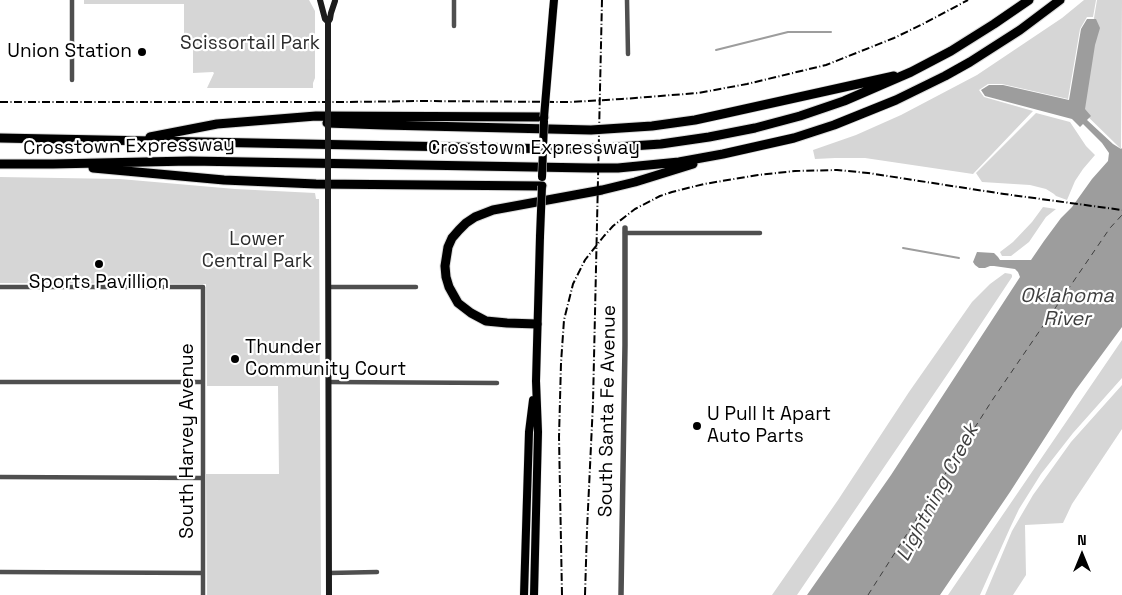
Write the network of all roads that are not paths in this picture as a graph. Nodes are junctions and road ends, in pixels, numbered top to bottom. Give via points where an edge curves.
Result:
1 (72, 0) edge
2 (320, 0) edge
3 (336, 0) edge
4 (454, 0) edge
5 (554, 0) edge
6 (627, 0) edge
7 (1028, 0) edge
8 (1060, 0) edge
9 (328, 22) junction
10 (454, 26) dead end
11 (628, 54) dead end
12 (911, 72) junction
13 (72, 80) dead end
14 (544, 119) junction
15 (328, 123) junction
16 (0, 138) edge
17 (130, 141) junction
18 (723, 154) junction
19 (0, 164) edge
20 (53, 164) junction
21 (542, 186) junction
22 (625, 230) joint
23 (760, 233) dead end
24 (0, 286) edge
25 (329, 287) junction
26 (416, 287) dead end
27 (537, 324) junction
28 (536, 381) junction
29 (0, 382) edge
30 (203, 382) junction
31 (329, 382) junction
32 (497, 383) dead end
33 (0, 477) edge
34 (203, 478) junction
35 (0, 572) edge
36 (377, 572) dead end
37 (203, 573) junction
38 (329, 573) junction
39 (203, 595) edge
40 (329, 595) edge
41 (524, 595) edge
42 (534, 595) edge
43 (621, 595) edge

1 - 13 street
2 - 3 main road via 328,3
2 - 9 main road
3 - 9 main road
4 - 10 street
5 - 14 main road, bridge
6 - 11 street
7 - 12 highway, Crosstown Expressway via 972,39
8 - 18 highway, Crosstown Expressway via 970,62 896,100 812,132
9 - 15 main road, bridge
12 - 15 highway via 695,120 652,126 591,130
12 - 17 highway, Crosstown Expressway via 844,101 780,122 661,144 558,149
14 - 17 highway via 316,116 216,124
14 - 21 main road, bridge
15 - 25 main road, bridge
16 - 17 highway, Crosstown Expressway
18 - 20 highway, Crosstown Expressway via 618,168 190,161
18 - 27 highway via 635,182 493,210 475,217 458,230 448,247 445,266 449,287 458,303 486,321
19 - 20 highway, Crosstown Expressway
20 - 21 highway via 316,184
21 - 27 main road, bridge
22 - 23 street
22 - 43 street, South Santa Fe Avenue
24 - 30 street, South Harvey Avenue via 203,287
25 - 26 street
25 - 31 main road
27 - 28 main road
28 - 41 main road via 529,432
28 - 42 main road
29 - 30 street
30 - 34 street, South Harvey Avenue
31 - 32 street
31 - 38 main road
33 - 34 street
34 - 37 street, South Harvey Avenue
35 - 37 street
36 - 38 street
37 - 39 street, South Harvey Avenue
38 - 40 main road

